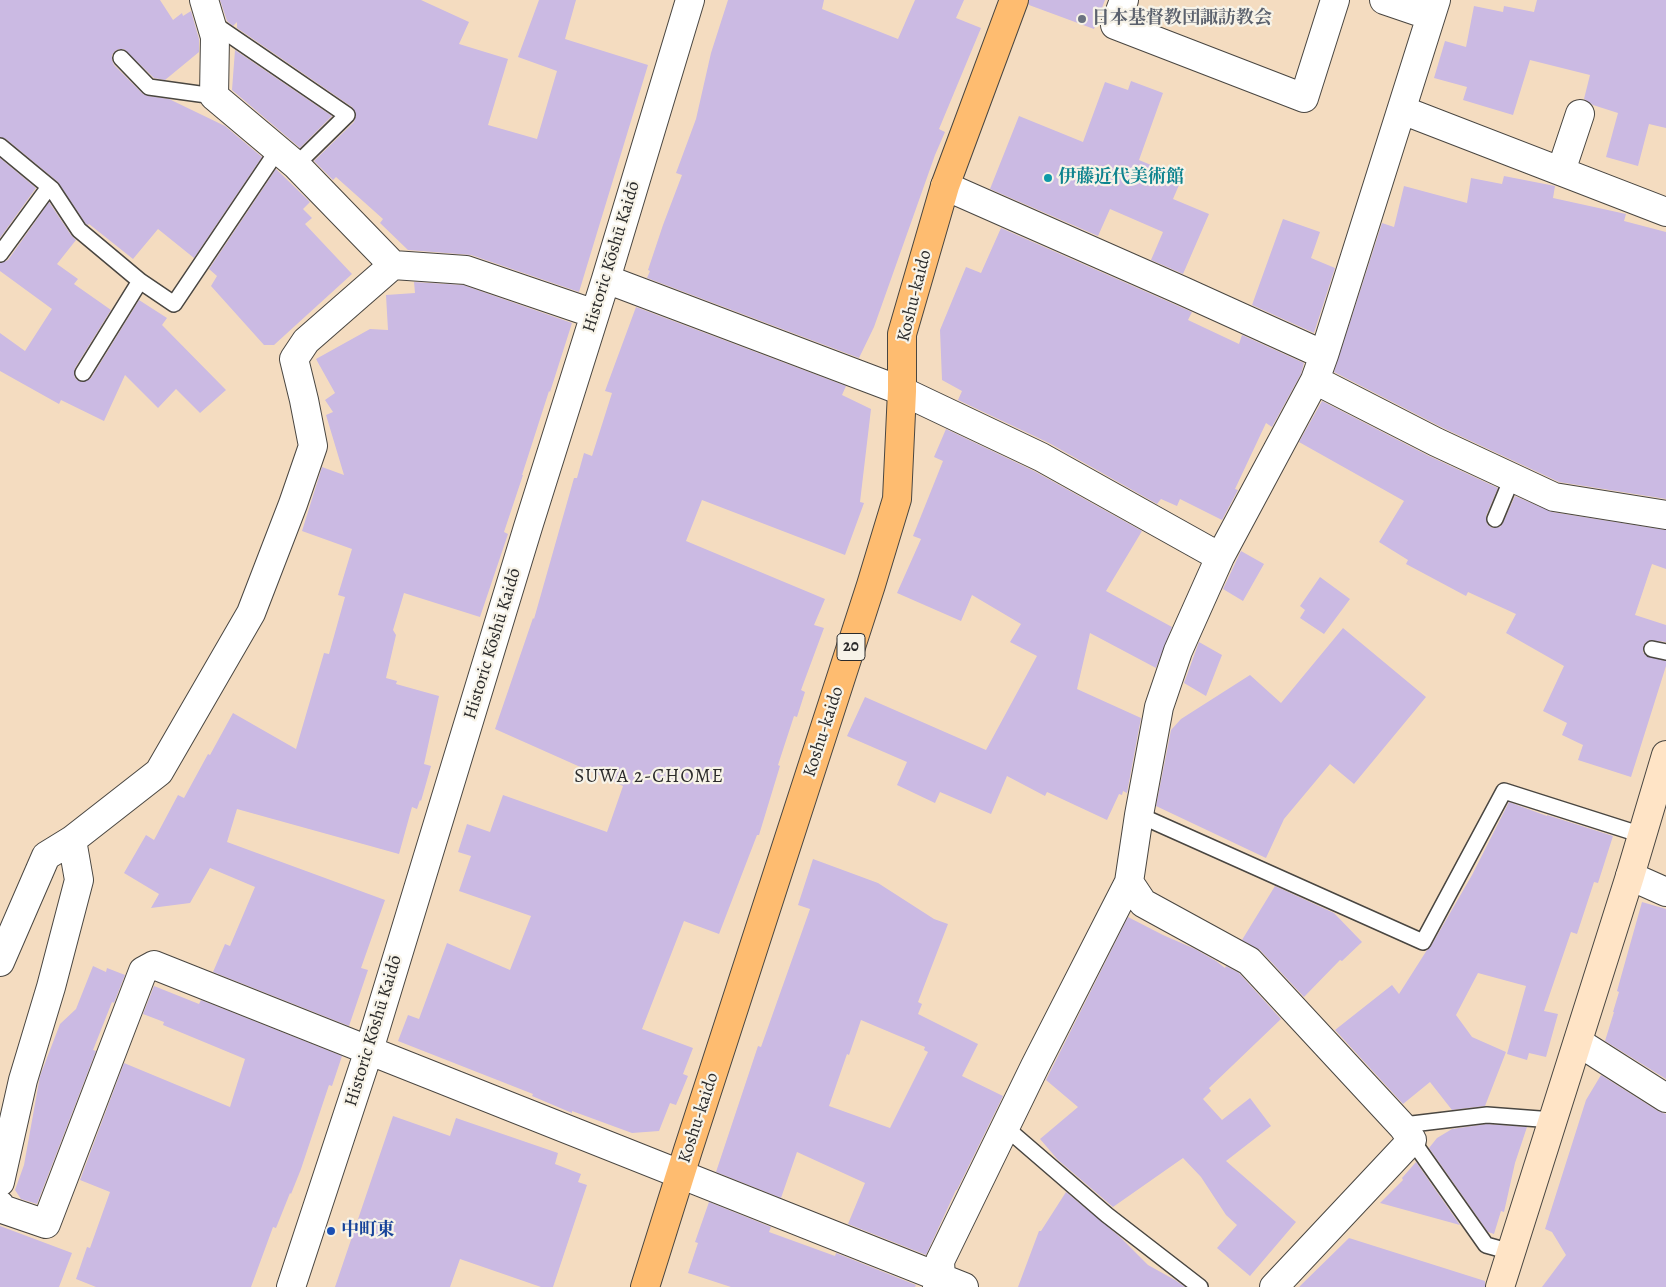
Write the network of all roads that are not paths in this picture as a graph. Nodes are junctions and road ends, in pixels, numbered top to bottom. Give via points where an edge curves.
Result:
1 (690, 0) edge
2 (1014, 0) edge
3 (1124, 0) edge
4 (1335, 0) edge
5 (1384, 0) edge
6 (1434, 8) edge
7 (208, 11) edge
8 (121, 58) dead end
9 (214, 96) junction
10 (1402, 110) junction
11 (1579, 113) dead end
12 (0, 146) edge
13 (287, 158) junction
14 (1561, 171) junction
15 (945, 186) junction
16 (49, 187) junction
17 (1666, 212) edge
18 (0, 254) edge
19 (392, 266) junction
20 (606, 280) junction
21 (140, 281) junction
22 (594, 314) junction
23 (1320, 368) junction
24 (83, 373) dead end
25 (902, 391) junction
26 (1512, 478) junction
27 (1666, 515) edge
28 (1495, 519) dead end
29 (1220, 557) junction
30 (1666, 756) edge
31 (1139, 815) junction
32 (1642, 835) junction
33 (72, 840) junction
34 (1630, 876) junction
35 (1129, 882) junction
36 (1666, 892) edge
37 (0, 962) edge
38 (1578, 1042) junction
39 (369, 1050) junction
40 (1666, 1098) edge
41 (1553, 1120) junction
42 (1005, 1127) junction
43 (1407, 1134) junction
44 (681, 1175) junction
45 (0, 1182) edge
46 (1, 1210) edge
47 (1511, 1252) junction
48 (947, 1284) edge
49 (291, 1287) edge
50 (645, 1287) edge
51 (1200, 1287) edge
52 (1274, 1287) edge
53 (1500, 1287) edge

1 - 20 street, Historic Kōshū Kaidō
2 - 15 highway, Koshu-kaido / 20
3 - 4 street via 1115,25 1304,98
5 - 6 street
6 - 10 street
7 - 9 street via 215,36
7 - 13 lane via 347,115
8 - 9 lane via 149,87
9 - 13 street
10 - 14 street
10 - 23 street
11 - 14 street
12 - 16 lane
13 - 19 street
13 - 21 lane via 174,304
14 - 17 street
15 - 23 street via 1183,291
15 - 25 highway, Koshu-kaido / 20 via 902,334
16 - 18 lane
16 - 21 lane via 79,230
19 - 22 street via 466,270
19 - 33 street via 306,341 294,359 312,446 251,613 159,772
20 - 22 street, Historic Kōshū Kaidō
20 - 25 street
21 - 24 lane
22 - 39 street, Historic Kōshū Kaidō
23 - 26 street via 1436,442
23 - 29 street
25 - 29 street via 1041,457
25 - 44 highway, Koshu-kaido / 20 via 897,498
26 - 27 street via 1554,497
26 - 28 lane
29 - 31 street via 1178,651 1159,707
30 - 32 street
31 - 32 lane via 1423,942 1504,791
31 - 35 street
32 - 34 street
33 - 37 street via 46,856
33 - 45 street via 79,880 23,1080
34 - 36 street
34 - 38 street
35 - 42 street
35 - 43 street via 1143,903 1249,961
38 - 40 street
38 - 41 street
39 - 44 street
39 - 46 street via 154,965 143,972 46,1224
39 - 49 street, Historic Kōshū Kaidō
41 - 43 lane via 1487,1115 1412,1124
41 - 47 street
42 - 48 street via 940,1261
42 - 51 lane via 1108,1215
43 - 47 lane via 1486,1244
43 - 52 street
44 - 48 street
44 - 50 highway, Koshu-kaido / 20
47 - 53 street

